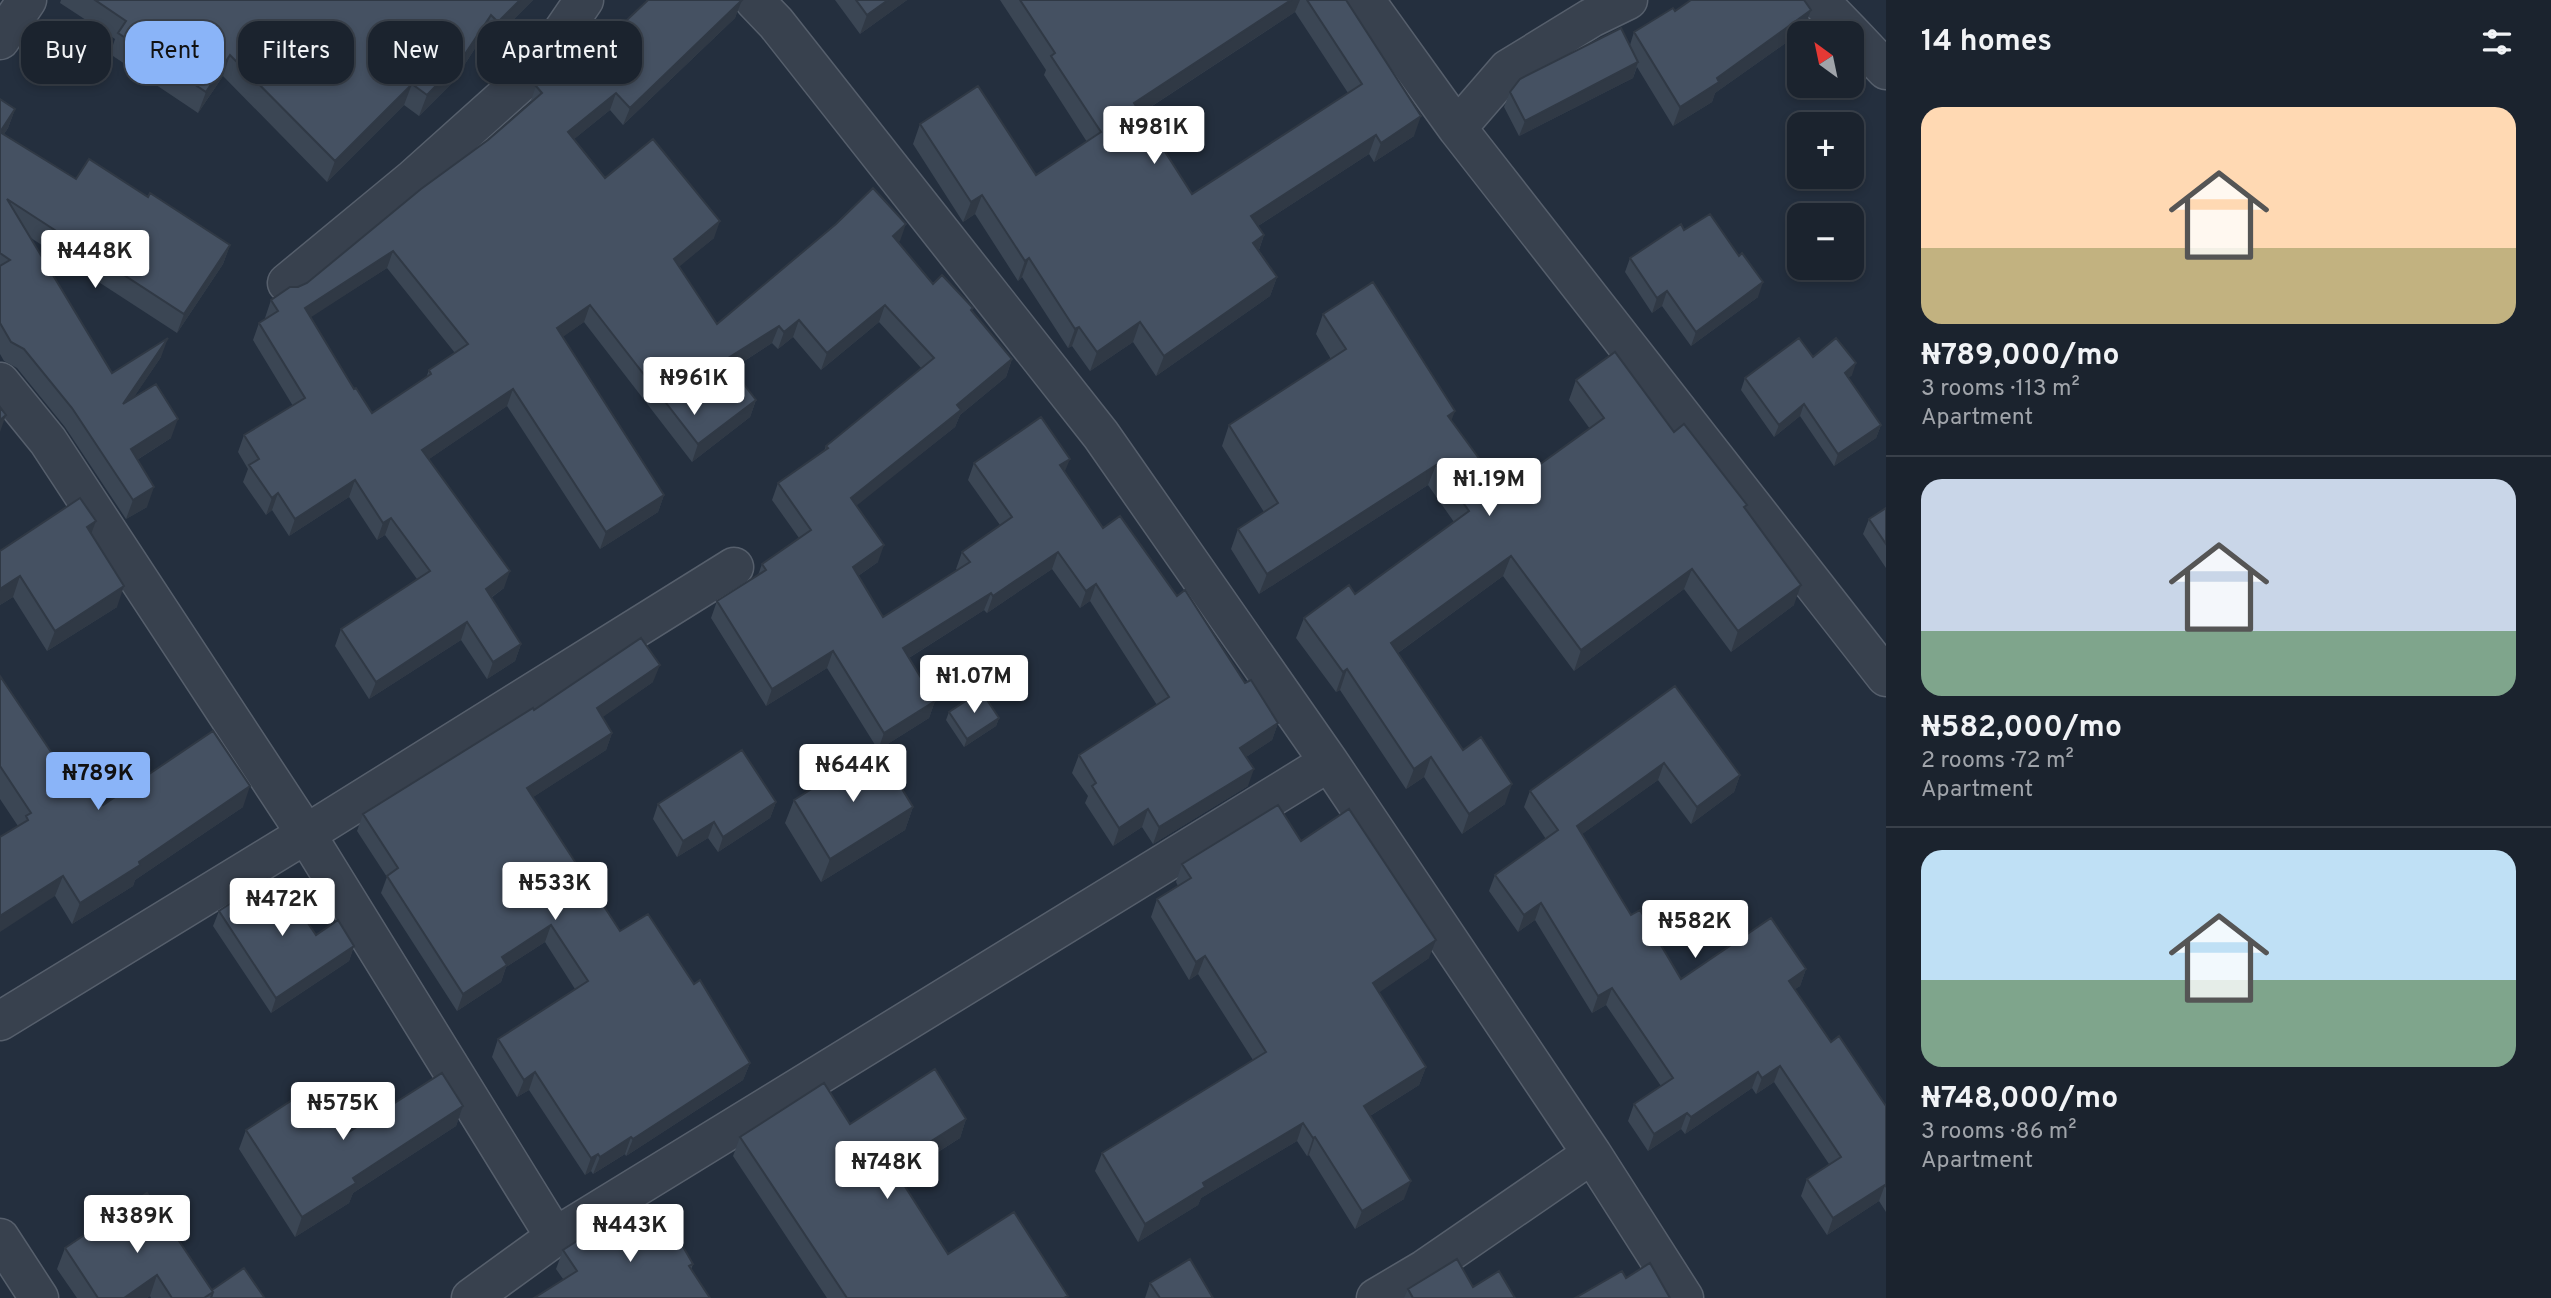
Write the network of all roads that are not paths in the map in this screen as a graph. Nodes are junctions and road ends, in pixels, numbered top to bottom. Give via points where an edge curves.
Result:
1 (27, 0) edge
2 (584, 0) edge
3 (754, 0) edge
4 (1365, 0) edge
5 (1628, 0) edge
6 (1819, 0) edge
7 (1839, 21) edge
8 (0, 40) edge
9 (1864, 47) edge
10 (1886, 70) edge
11 (1457, 128) junction
12 (287, 283) dead end
13 (0, 383) edge
14 (734, 567) dead end
15 (1886, 677) edge
16 (1329, 762) junction
17 (306, 834) junction
18 (0, 1021) edge
19 (1592, 1154) junction
20 (555, 1237) junction
21 (0, 1238) edge
22 (39, 1298) edge
23 (471, 1298) edge
24 (1376, 1298) edge
25 (1684, 1298) edge

1 - 8 street
2 - 12 street via 539,66
3 - 16 street via 1101,435
4 - 11 street
5 - 11 street via 1508,69
6 - 7 street
9 - 10 street
11 - 15 street
13 - 17 street via 48,441
14 - 17 street
16 - 19 street
16 - 20 street
17 - 18 street
17 - 20 street
19 - 24 street
19 - 25 street
20 - 23 street
21 - 22 street

